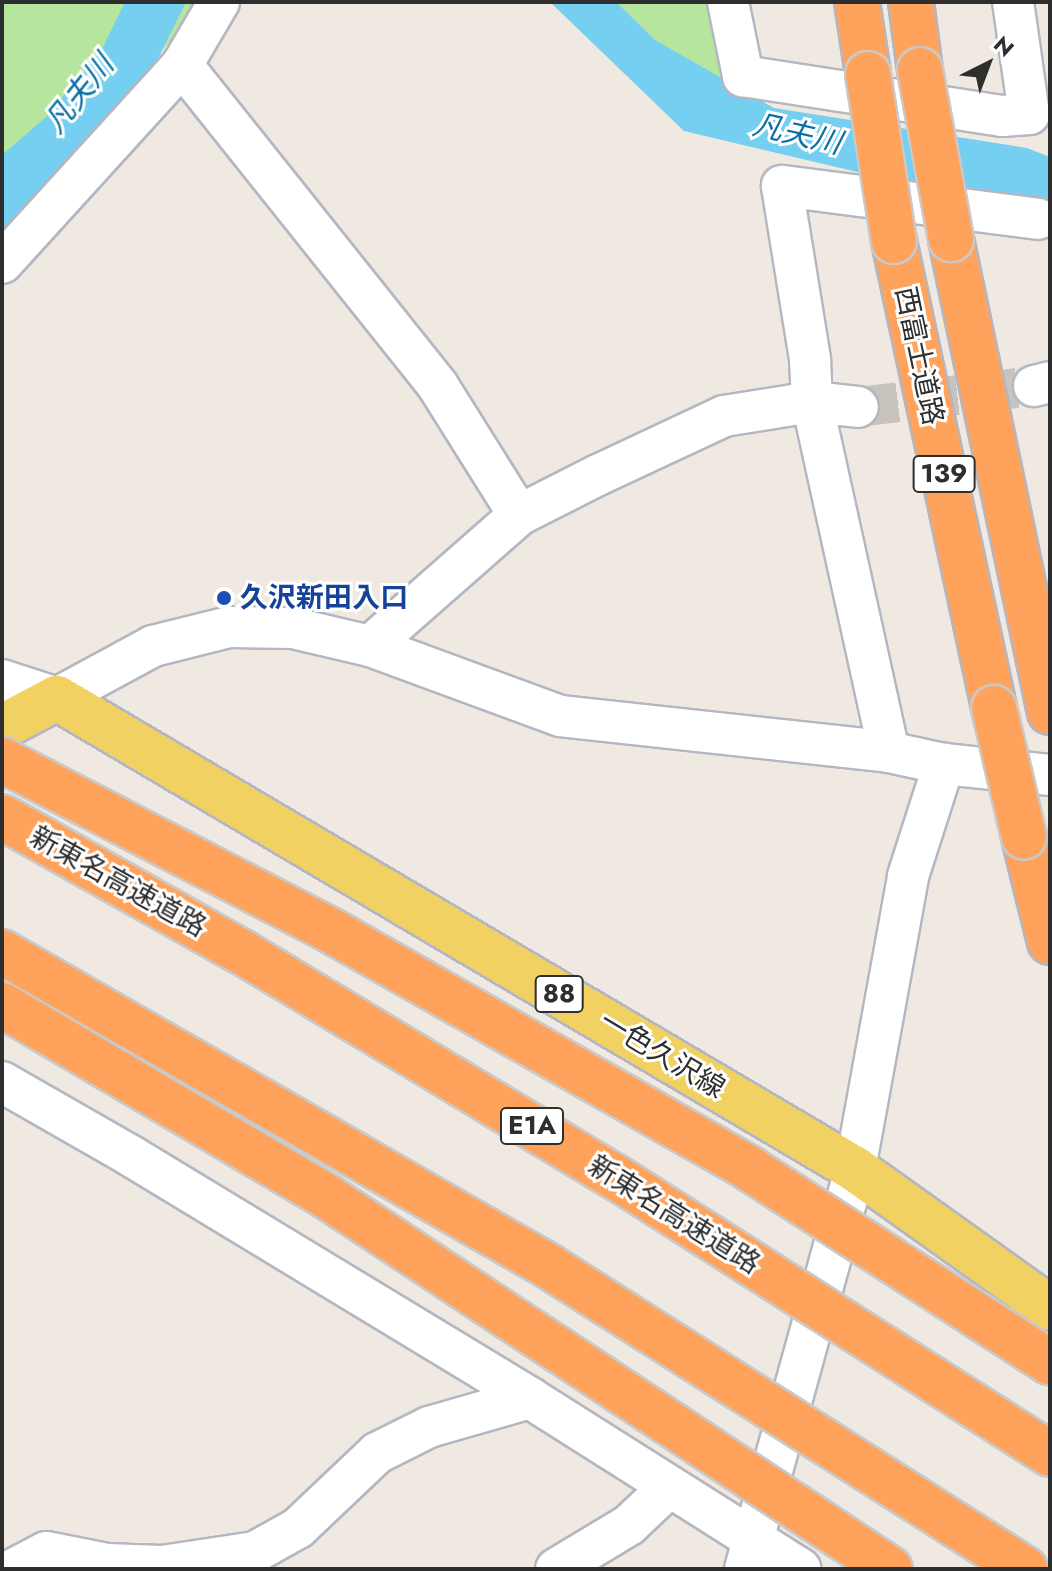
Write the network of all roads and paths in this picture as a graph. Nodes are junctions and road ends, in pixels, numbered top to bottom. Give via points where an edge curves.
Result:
1 (219, 2) edge
2 (728, 2) edge
3 (857, 2) edge
4 (911, 2) edge
5 (1013, 2) edge
6 (1035, 47) edge
7 (182, 65) junction
8 (1038, 219) dead end
9 (2, 263) edge
10 (812, 402) junction
11 (858, 407) tunnel mouth
12 (519, 515) junction
13 (370, 646) junction
14 (2, 680) edge
15 (57, 698) junction
16 (1049, 708) edge
17 (2, 727) edge
18 (889, 752) junction
19 (2, 760) edge
20 (944, 764) junction
21 (1050, 775) edge
22 (2, 817) edge
23 (1050, 942) edge
24 (2, 952) edge
25 (2, 1005) edge
26 (2, 1082) edge
27 (855, 1169) junction
28 (1050, 1308) edge
29 (1050, 1362) edge
30 (530, 1398) junction
31 (1050, 1454) edge
32 (669, 1487) junction
33 (748, 1553) edge
34 (14, 1569) edge
35 (556, 1569) edge
36 (800, 1569) edge
37 (890, 1569) edge
38 (1025, 1569) edge

1 - 7 street
2 - 6 street via 743,76 1002,116 1029,114
3 - 23 highway, 西富士道路 / 139, bridge via 894,241
4 - 16 highway, 西富士道路 / 139, bridge via 951,239
5 - 6 street
7 - 9 street
7 - 12 street via 438,386
8 - 10 street via 782,186
10 - 11 street
10 - 12 street via 724,416
10 - 18 street
12 - 13 street
13 - 15 street via 293,628 229,627 153,646
13 - 18 street via 560,716
14 - 15 street
15 - 17 main road
15 - 27 main road, 一色久沢線 / 88
18 - 20 street
19 - 29 highway, bridge via 330,930 750,1169
20 - 21 street
20 - 27 street via 908,876
22 - 31 highway, 新東名高速道路 / E1A, bridge via 242,952 614,1176
24 - 38 highway, bridge via 550,1267
25 - 37 highway, bridge via 326,1196
26 - 30 street
27 - 28 main road, 一色久沢線 / 88
27 - 33 street
30 - 32 street
30 - 34 street via 429,1427 377,1453 298,1528 255,1552 162,1566 107,1564 46,1552
32 - 33 street
32 - 35 street via 629,1525
33 - 36 street

